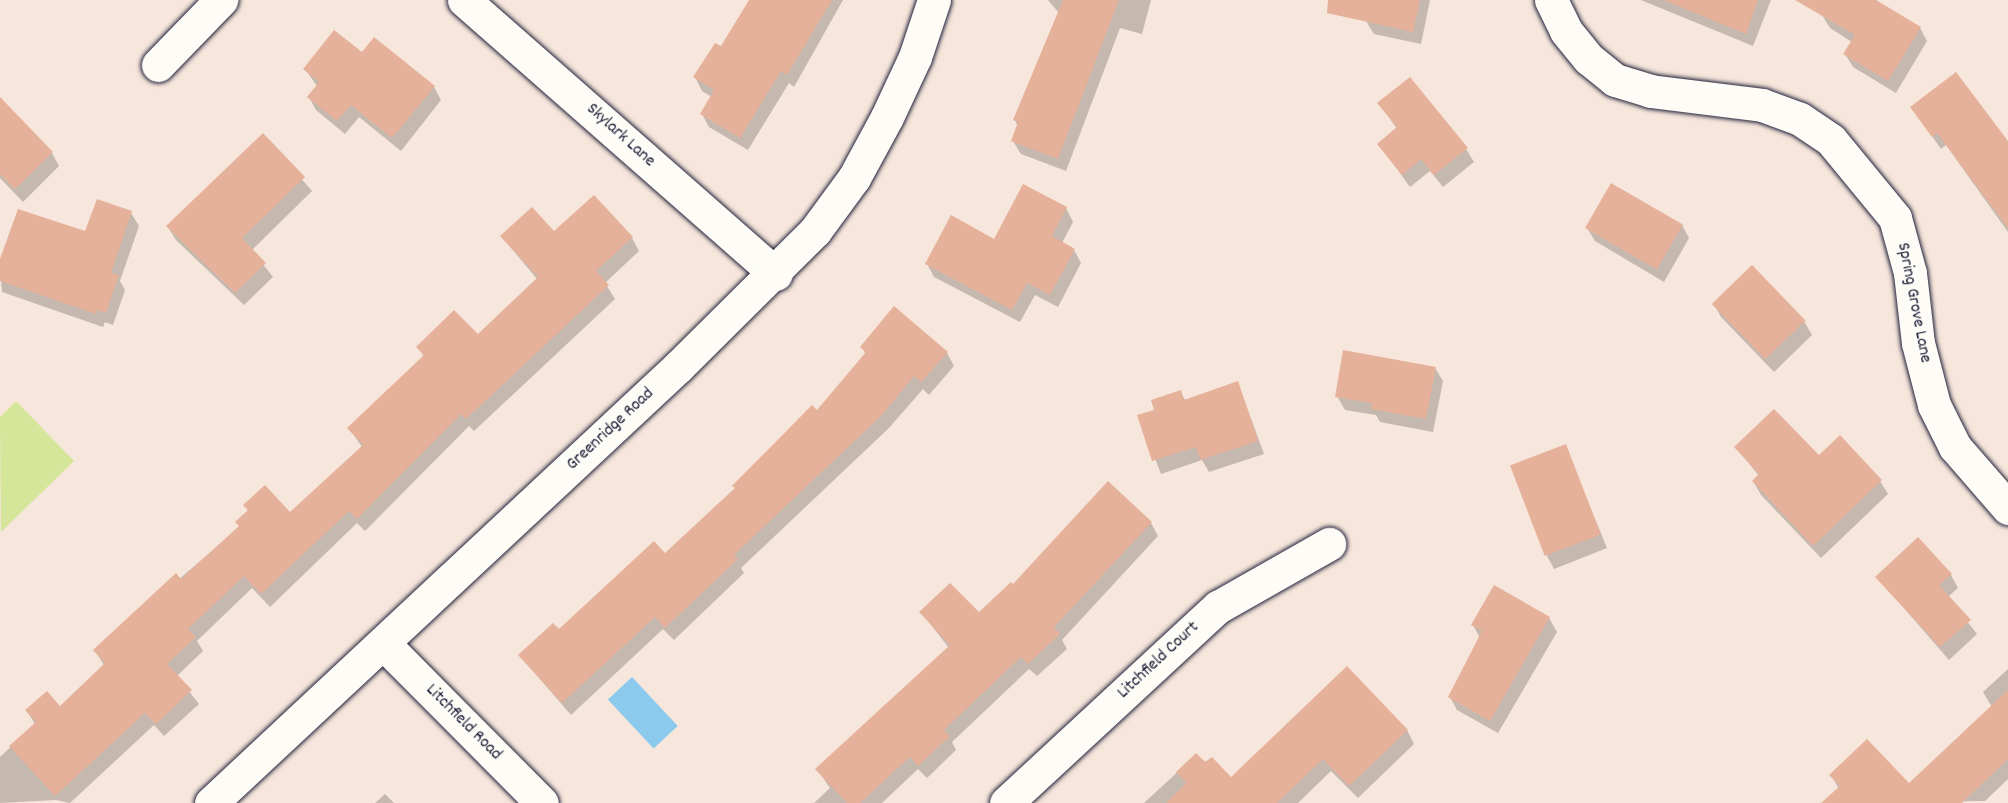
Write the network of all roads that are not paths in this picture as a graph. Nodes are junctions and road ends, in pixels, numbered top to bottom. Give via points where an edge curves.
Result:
1 (221, 0) edge
2 (464, 0) edge
3 (934, 0) edge
4 (1551, 0) edge
5 (158, 65) dead end
6 (776, 274) junction
7 (2008, 508) edge
8 (1329, 544) dead end
9 (384, 644) junction
10 (211, 803) edge
11 (542, 803) edge
12 (1006, 803) edge

1 - 5 street
2 - 6 street, Skylark Lane
3 - 6 street, Greenridge Road via 915,57 854,178
4 - 7 street, Spring Grove Lane via 1566,31 1589,59 1615,80 1650,91 1762,105 1800,119 1831,140 1895,218 1910,273 1918,343 1934,405 1955,447
6 - 9 street, Greenridge Road
8 - 12 street, Litchfield Court via 1218,607
9 - 10 street, Greenridge Road
9 - 11 street, Litchfield Road

